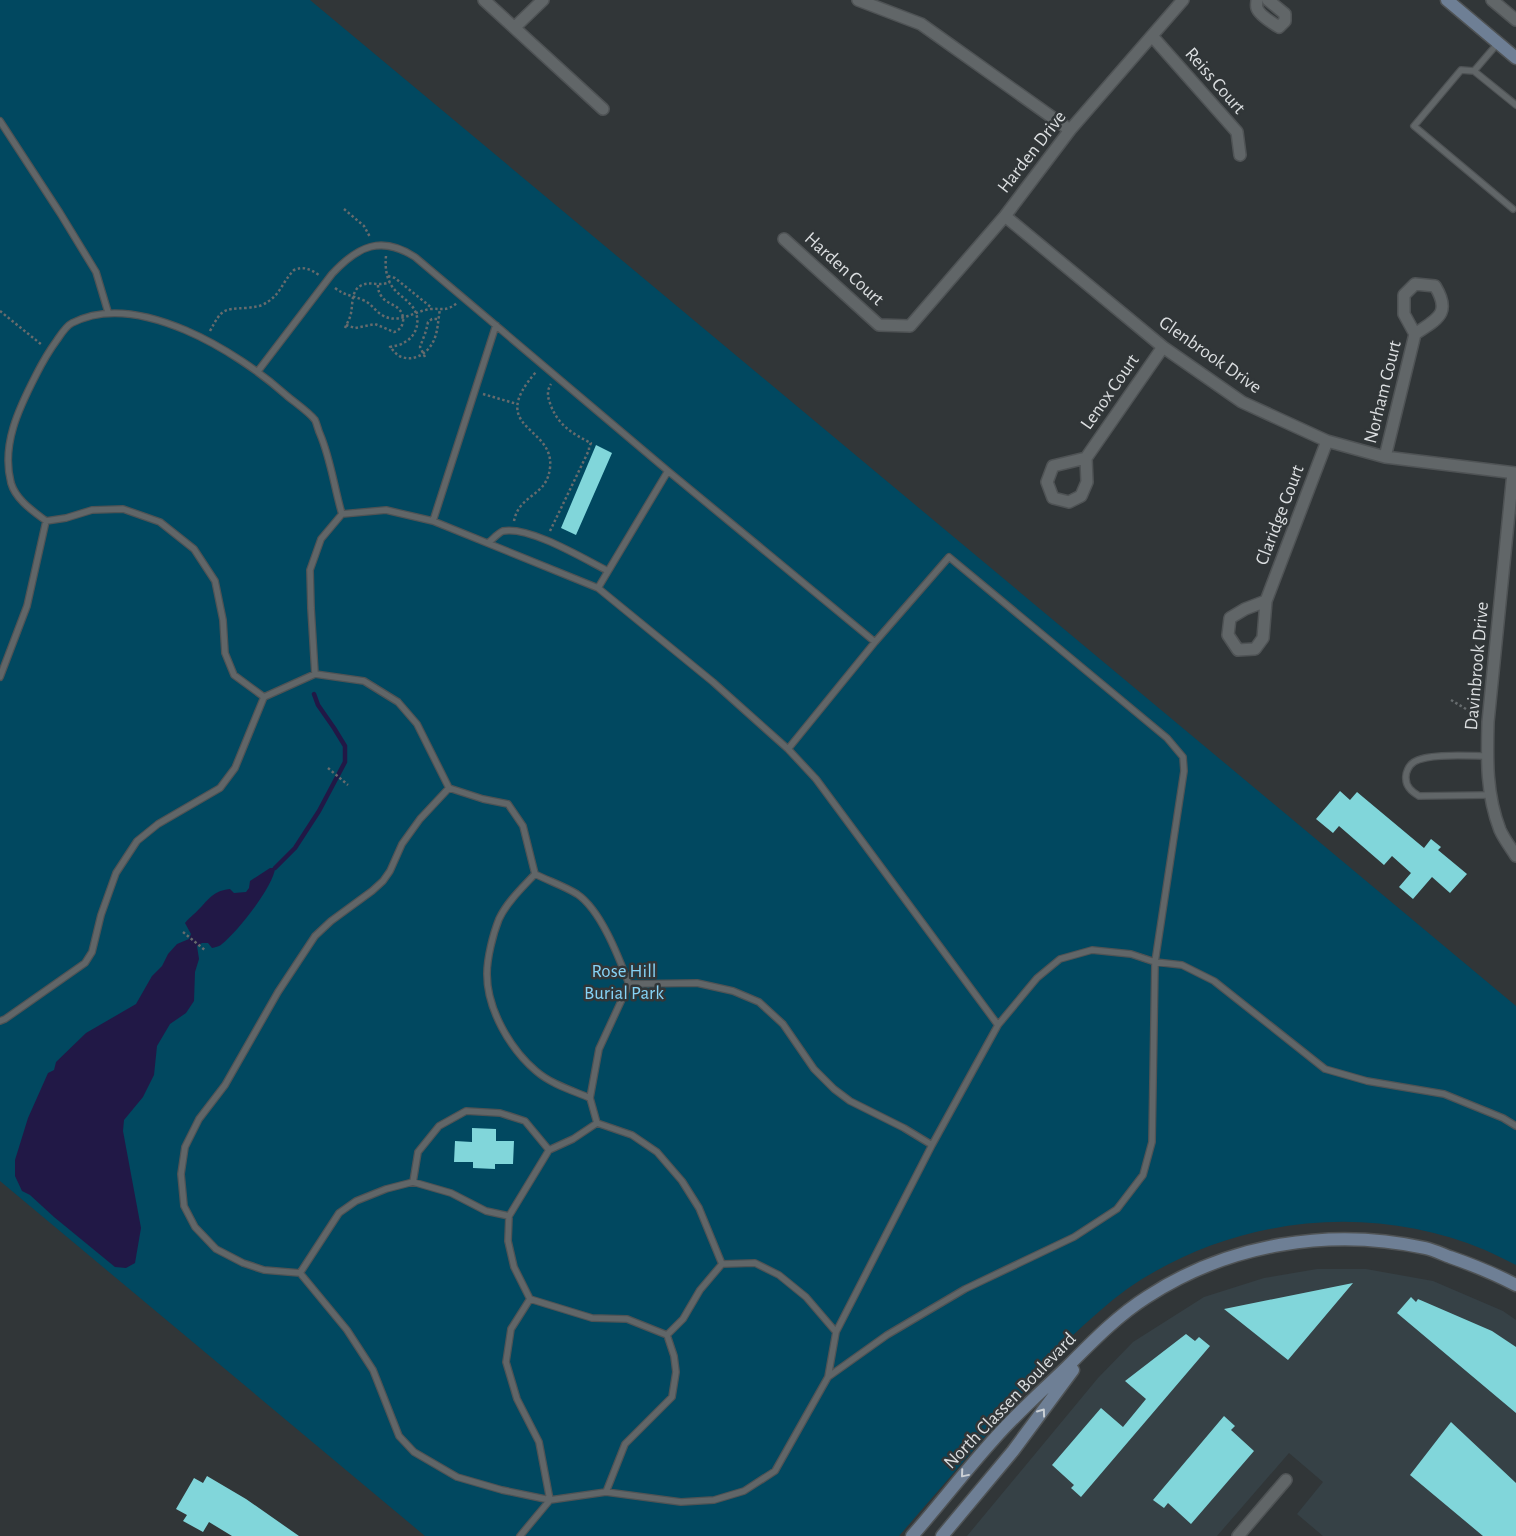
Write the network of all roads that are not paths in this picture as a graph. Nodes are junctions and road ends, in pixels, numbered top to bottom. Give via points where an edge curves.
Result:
1 (484, 0) edge
2 (544, 0) edge
3 (858, 0) edge
4 (1183, 0) edge
5 (1258, 0) edge
6 (1268, 0) edge
7 (1447, 0) edge
8 (1492, 0) edge
9 (1516, 20) edge
10 (515, 27) junction
11 (1152, 36) junction
12 (1498, 42) junction
13 (1516, 58) edge
14 (1474, 71) junction
15 (1516, 105) edge
16 (603, 109) dead end
17 (0, 121) edge
18 (1070, 130) junction
19 (1240, 155) dead end
20 (1512, 209) dead end
21 (1005, 216) junction
22 (784, 239) dead end
23 (108, 312) junction
24 (496, 325) junction
25 (910, 326) joint
26 (1415, 334) junction
27 (1163, 347) junction
28 (258, 371) junction
29 (1327, 441) junction
30 (1385, 457) junction
31 (1086, 458) dead end
32 (668, 471) junction
33 (1515, 473) edge
34 (342, 514) junction
35 (46, 521) junction
36 (434, 521) junction
37 (488, 543) junction
38 (608, 571) junction
39 (598, 588) junction
40 (1266, 601) junction
41 (875, 642) junction
42 (316, 674) junction
43 (0, 677) edge
44 (264, 697) junction
45 (788, 748) junction
46 (1488, 756) junction
47 (449, 788) junction
48 (1489, 795) junction
49 (1516, 856) edge
50 (535, 874) junction
51 (1155, 962) junction
52 (629, 984) junction
53 (0, 1022) edge
54 (998, 1025) junction
55 (590, 1098) junction
56 (597, 1123) junction
57 (1516, 1126) edge
58 (932, 1145) junction
59 (549, 1150) junction
60 (413, 1182) junction
61 (509, 1216) junction
62 (722, 1264) junction
63 (300, 1273) junction
64 (1516, 1285) edge
65 (530, 1299) junction
66 (836, 1332) junction
67 (667, 1335) junction
68 (1097, 1338) junction
69 (828, 1377) junction
70 (1286, 1480) dead end
71 (606, 1492) junction
72 (550, 1500) junction
73 (520, 1536) edge
74 (912, 1536) edge
75 (942, 1536) edge
76 (1238, 1536) edge

1 - 10 street
2 - 10 street
3 - 18 street via 921,24
4 - 11 street, Harden Drive
5 - 6 street via 1259,12 1280,27 1285,14
7 - 12 main road
8 - 9 street
10 - 16 street
11 - 18 street, Harden Drive
11 - 19 street, Reiss Court via 1237,132
12 - 13 main road
12 - 14 lane
14 - 15 lane
14 - 20 lane via 1461,70 1414,126
17 - 23 lane via 96,272
18 - 21 street, Harden Drive
21 - 25 street, Harden Drive
21 - 27 street, Glenbrook Drive
22 - 25 street, Harden Court via 879,325
23 - 28 lane via 167,323 206,339
23 - 35 lane via 69,324 49,350 20,404 8,460 12,485 22,501
24 - 28 lane via 416,257 386,246 373,247 344,261
24 - 32 lane
24 - 36 lane
26 - 26 street, Norham Court via 1404,314 1404,295 1415,284 1435,286 1442,298 1442,313
26 - 30 street, Norham Court
27 - 29 street, Glenbrook Drive via 1242,402
27 - 31 street, Lenox Court
28 - 34 lane via 314,419 327,450
29 - 30 street, Glenbrook Drive
29 - 40 street, Claridge Court
30 - 33 street, Glenbrook Drive
32 - 38 lane
32 - 41 lane
33 - 46 street, Davinbrook Drive via 1488,722
34 - 36 lane via 386,510
34 - 42 lane via 321,539 310,570
35 - 43 lane via 27,606
35 - 44 lane via 92,510 123,509 160,522 194,549 215,582 225,653 234,675
36 - 37 lane
37 - 38 lane via 501,532 512,531 546,539
37 - 39 lane
38 - 39 lane
39 - 45 lane
40 - 40 street, Claridge Court via 1230,618 1228,635 1238,650 1255,649 1263,638
41 - 45 lane
41 - 51 lane via 949,557 1167,738 1182,756 1184,771
42 - 44 lane
42 - 47 lane via 364,682 398,702 417,724
44 - 53 lane via 235,768 220,788 158,824 137,841 116,873 92,952 84,963
45 - 54 lane via 816,779
46 - 48 street, Davinbrook Drive
46 - 48 lane via 1426,757 1412,762 1405,774 1406,784 1419,796
47 - 50 lane via 508,804 523,826
47 - 63 lane via 402,844 384,881 315,936 278,992 225,1085 199,1119 185,1147 181,1174 184,1206 195,1227 216,1249 243,1263 264,1270
48 - 49 street, Davinbrook Drive via 1500,831
50 - 52 lane via 578,895 592,909 614,946
50 - 55 lane via 510,902 500,919 487,975 492,1006 515,1050 536,1071 555,1084
51 - 54 lane via 1131,954 1092,950 1060,959 1037,978
51 - 57 lane via 1182,965 1214,981 1325,1068 1367,1081 1444,1094
51 - 69 lane via 1152,1142 1143,1175 1117,1209 1074,1237 965,1289 887,1335
52 - 55 lane via 599,1049
52 - 58 lane via 697,983 732,991 759,1002 783,1024 814,1069 834,1089
54 - 58 lane
55 - 56 lane
56 - 59 lane
56 - 62 lane via 632,1135 657,1152 682,1181 699,1208
58 - 66 lane
59 - 60 lane via 525,1121 500,1112 466,1111 439,1126 418,1152
59 - 61 lane
60 - 61 lane
60 - 63 lane via 356,1201 339,1213
61 - 65 lane via 508,1240 514,1267
62 - 66 lane via 755,1263 779,1275 806,1297
62 - 67 lane via 700,1290 683,1319
63 - 72 lane via 347,1330 373,1370 400,1436 414,1452 457,1476
64 - 68 main road, North Classen Boulevard via 1491,1272 1426,1248 1326,1239 1282,1244 1210,1264 1174,1281 1146,1298
65 - 67 lane via 592,1318 626,1319
65 - 72 lane via 511,1329 506,1362 517,1398 539,1442
66 - 69 lane
67 - 71 lane via 676,1372 672,1397 625,1444
68 -> 74 main road, North Classen Boulevard via 996,1437
75 -> 68 main road, North Classen Boulevard via 1013,1451
69 - 71 lane via 775,1471 744,1491 714,1500 681,1502
70 - 76 street
71 - 72 lane
72 - 73 lane

